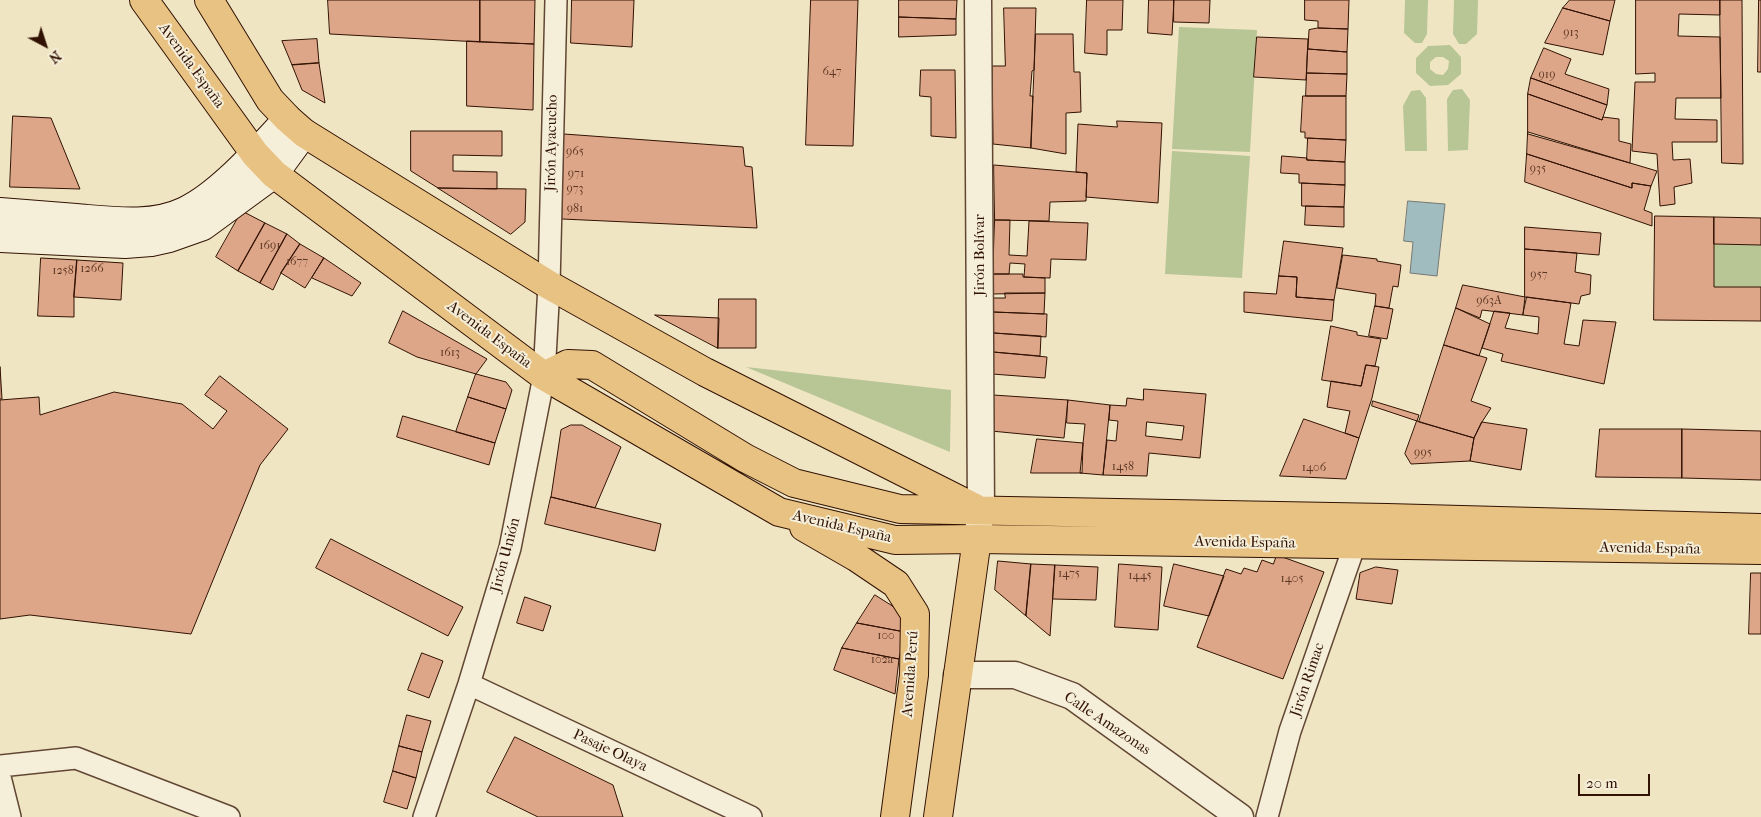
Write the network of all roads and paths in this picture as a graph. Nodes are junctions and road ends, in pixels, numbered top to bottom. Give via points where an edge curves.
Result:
1 (144, 0) edge
2 (209, 0) edge
3 (556, 0) edge
4 (978, 0) edge
5 (296, 126) junction
6 (255, 154) junction
7 (274, 174) junction
8 (0, 212) edge
9 (0, 238) edge
10 (549, 285) junction
11 (544, 376) junction
12 (981, 510) junction
13 (779, 512) junction
14 (1761, 528) edge
15 (977, 539) junction
16 (1355, 544) junction
17 (1761, 550) edge
18 (958, 675) junction
19 (469, 684) junction
20 (0, 766) edge
21 (0, 777) edge
22 (10, 817) edge
23 (229, 817) edge
24 (424, 817) edge
25 (751, 817) edge
26 (895, 817) edge
27 (938, 817) edge
28 (1240, 817) edge
29 (1267, 817) edge

1 - 6 main road, Avenida España
2 - 5 main road, Avenida España via 270,100
3 - 10 street, Jirón Ayacucho
4 - 12 street, Jirón Bolívar
5 - 6 main road
5 - 7 main road
5 - 10 main road, Avenida España
6 - 7 main road, Avenida España
6 - 8 main road via 207,197 186,211 158,220 124,222
7 - 9 main road via 203,226 160,240 125,244
7 - 11 main road, Avenida España
10 - 11 street, Jirón Unión
10 - 12 main road, Avenida España via 705,372
11 - 12 main road via 568,364 592,365 745,458 794,483 900,509
11 - 13 main road, Avenida España
11 - 19 street, Jirón Unión via 510,548
12 - 14 main road, Avenida España
12 - 15 street
13 - 15 main road, Avenida España via 895,540
13 - 26 main road, Avenida Perú via 896,584 915,614 914,676
15 - 16 main road, Avenida España
15 - 18 main road
16 - 17 main road, Avenida España
16 - 29 street, Jirón Rimac via 1290,731
18 - 27 main road
18 - 28 street, Calle Amazonas via 1015,676 1072,696
19 - 24 street, Jirón Unión
19 - 25 street, Pasaje Olaya
20 - 23 street via 76,758
21 - 22 street

